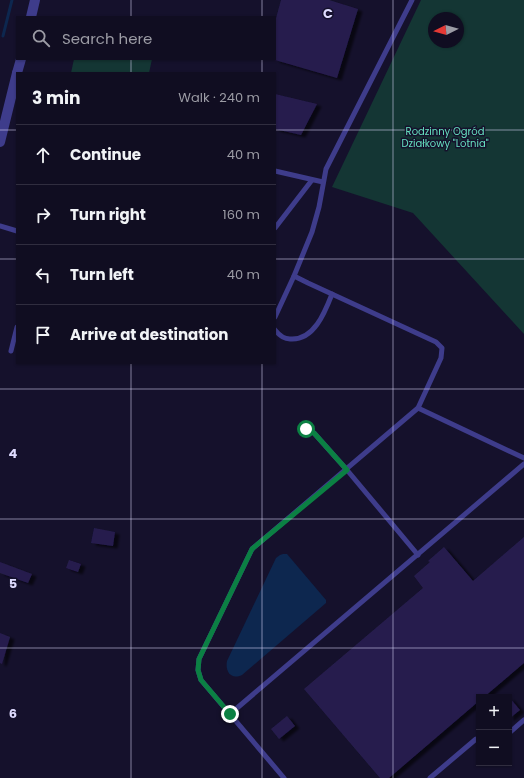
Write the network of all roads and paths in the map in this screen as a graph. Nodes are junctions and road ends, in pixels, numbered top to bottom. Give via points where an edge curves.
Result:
1 (35, 0) edge
2 (412, 0) edge
3 (31, 16) edge
4 (21, 60) edge
5 (17, 72) edge
6 (16, 77) edge
7 (0, 142) edge
8 (276, 171) edge
9 (312, 180) junction
10 (324, 182) junction
11 (0, 226) edge
12 (276, 227) edge
13 (16, 231) edge
14 (294, 276) junction
15 (332, 294) junction
16 (276, 315) edge
17 (16, 331) edge
18 (276, 331) edge
19 (11, 351) dead end
20 (418, 408) junction
21 (306, 429) dead end
22 (524, 458) edge
23 (524, 464) edge
24 (347, 470) junction
25 (418, 555) junction
26 (230, 714) junction
27 (524, 720) edge
28 (512, 730) edge
29 (476, 739) edge
30 (284, 778) edge
31 (430, 778) edge

1 - 3 street
2 - 10 lane via 326,169
4 - 5 street
6 - 7 street
8 - 9 lane
9 - 10 lane
9 - 12 lane
10 - 14 lane via 312,232
11 - 13 lane
14 - 15 lane
14 - 16 lane
15 - 18 lane via 316,326 306,335 297,340 286,339
15 - 20 lane via 436,342 442,348 441,358
17 - 19 lane
20 - 22 lane
20 - 24 lane
21 - 24 lane via 314,433
23 - 25 lane
24 - 25 lane
24 - 26 lane via 252,549 199,659 198,670 201,680
25 - 26 lane
26 - 30 lane
27 - 28 lane
29 - 31 lane

